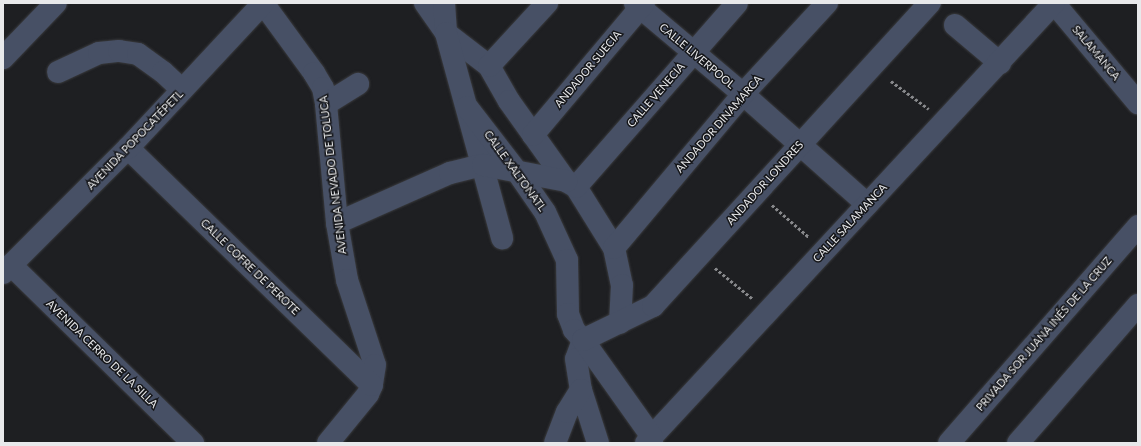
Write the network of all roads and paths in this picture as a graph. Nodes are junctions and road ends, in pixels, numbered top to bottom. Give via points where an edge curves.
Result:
1 (56, 3) edge
2 (263, 3) edge
3 (425, 3) edge
4 (444, 3) edge
5 (546, 3) edge
6 (737, 3) edge
7 (827, 3) edge
8 (930, 3) edge
9 (1054, 3) edge
10 (639, 5) edge
11 (955, 25) dead end
12 (446, 33) junction
13 (693, 51) junction
14 (3, 58) edge
15 (1000, 63) junction
16 (489, 66) junction
17 (58, 72) dead end
18 (891, 81) dead end
19 (358, 84) dead end
20 (182, 90) junction
21 (743, 94) junction
22 (1138, 103) edge
23 (326, 104) junction
24 (467, 107) junction
25 (946, 121) junction
26 (533, 135) junction
27 (800, 144) junction
28 (128, 148) junction
29 (483, 165) junction
30 (518, 173) junction
31 (571, 184) junction
32 (757, 192) junction
33 (868, 204) junction
34 (337, 223) junction
35 (1138, 226) edge
36 (502, 238) dead end
37 (614, 248) junction
38 (825, 251) junction
39 (699, 255) junction
40 (7, 269) edge
41 (1138, 305) edge
42 (768, 312) junction
43 (620, 323) junction
44 (583, 340) junction
45 (372, 385) junction
46 (581, 390) junction
47 (650, 441) edge
48 (596, 442) edge
49 (193, 443) edge
50 (328, 443) edge
51 (556, 443) edge
52 (949, 443) edge
53 (1018, 443) edge

1 - 14 street
2 - 20 street, AVENIDA POPOCATÉPETL
2 - 23 street, AVENIDA NEVADO DE TOLUCA via 314,73 323,88
3 - 12 street, CALLE XALTONATL
4 - 12 street, CALLE XALTONATL
5 - 16 street
6 - 13 street, CALLE VENECIA
7 - 21 street, ANDADOR DINAMARCA
8 - 27 street, ANDADOR LONDRES
9 - 15 street, CALLE SALAMANCA
9 - 22 street, SALAMANCA
10 - 13 street, CALLE LIVERPOOL
10 - 26 street, ANDADOR SUECIA
11 - 15 street
12 - 16 street, CALLE XALTONATL
12 - 24 street, CALLE XALTONATL
13 - 21 street, CALLE LIVERPOOL
13 - 31 street, CALLE VENECIA
15 - 25 street, CALLE SALAMANCA
16 - 26 street, CALLE XALTONATL
17 - 20 street via 99,54 119,51 138,54
18 - 25 path
19 - 23 street
20 - 28 street, AVENIDA POPOCATÉPETL
21 - 27 street, CALLE LIVERPOOL
21 - 37 street, ANDADOR DINAMARCA
23 - 34 street, AVENIDA NEVADO DE TOLUCA
24 - 29 street, CALLE XALTONATL
24 - 30 street, CALLE XALTONATL
25 - 33 street, CALLE SALAMANCA
26 - 31 street, CALLE XALTONATL
27 - 32 street, ANDADOR LONDRES
27 - 33 street, CALLE LIVERPOOL
28 - 40 street, AVENIDA POPOCATÉPETL
28 - 45 street, CALLE COFRE DE PEROTE
29 - 30 street
29 - 34 street via 450,173
29 - 36 street, CALLE XALTONATL
30 - 31 street
30 - 44 street, CALLE XALTONATL via 545,212 567,260 568,314 574,330
31 - 37 street, CALLE XALTONATL
32 - 38 path
32 - 39 street, ANDADOR LONDRES
33 - 38 street, CALLE SALAMANCA
34 - 45 street, AVENIDA NEVADO DE TOLUCA via 347,280 375,365
35 - 52 street, PRIVADA SOR JUANA INÉS DE LA CRUZ
37 - 43 street, CALLE XALTONATL via 622,285
38 - 42 street, CALLE SALAMANCA
39 - 42 path
39 - 43 street, ANDADOR LONDRES via 653,306
40 - 49 street, AVENIDA CERRO DE LA SILLA
41 - 53 street
42 - 47 street, CALLE SALAMANCA
43 - 44 street, ANDADOR LONDRES
44 - 46 street via 576,358
44 - 47 street, CALLE XALTONATL
45 - 50 street, AVENIDA NEVADO DE TOLUCA via 368,394
46 - 48 street
46 - 51 street via 567,412

